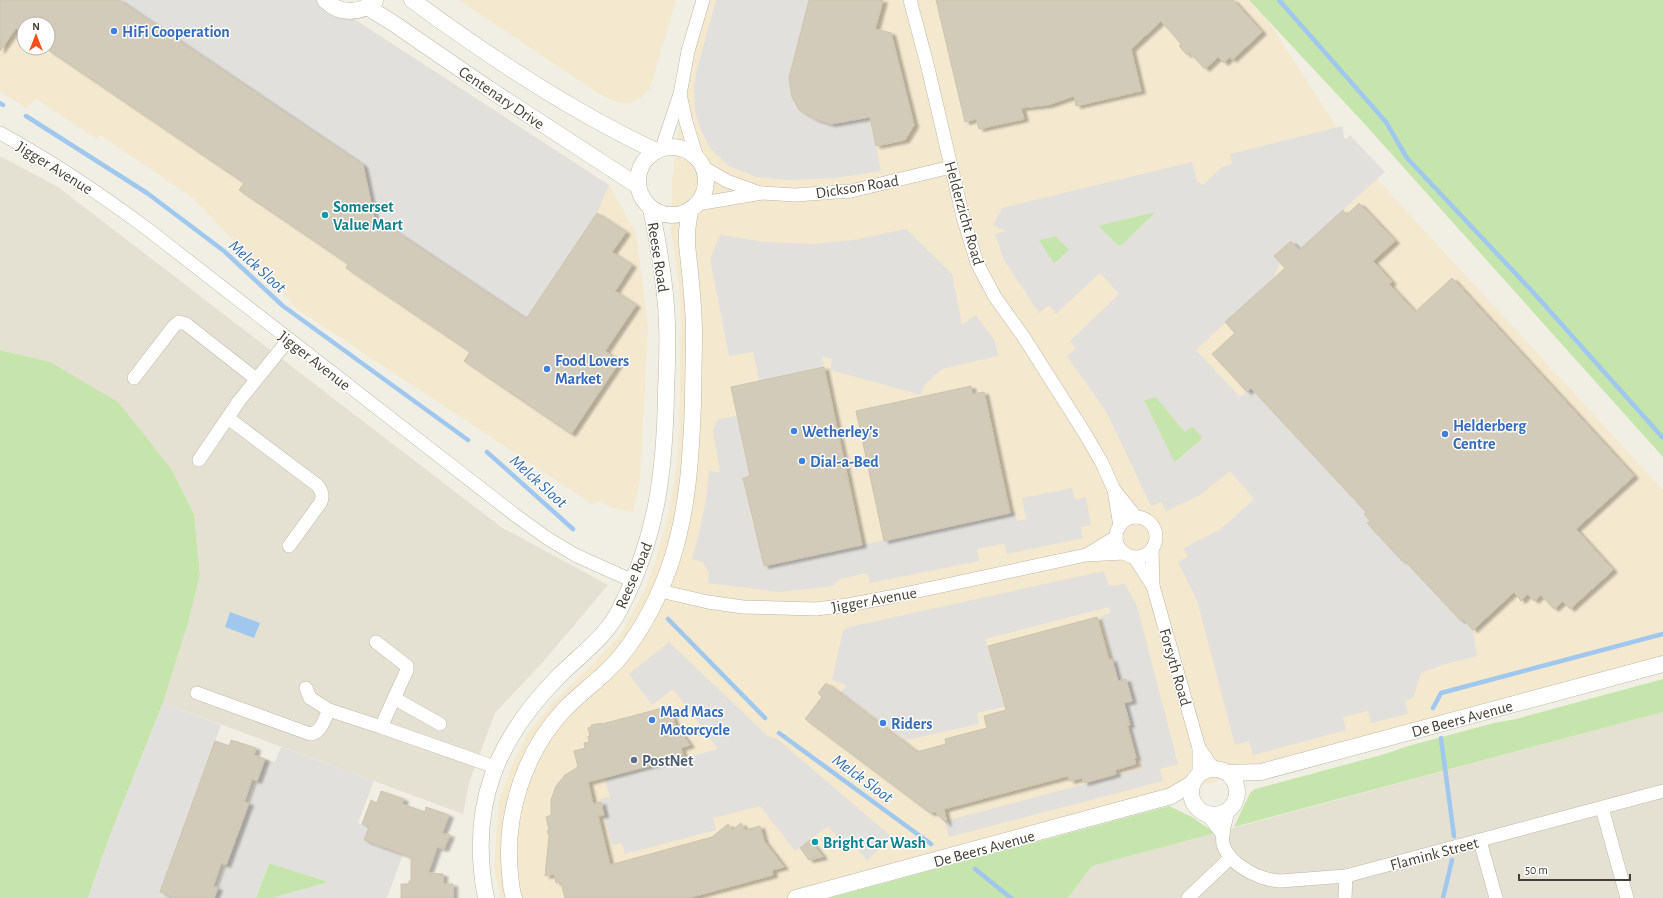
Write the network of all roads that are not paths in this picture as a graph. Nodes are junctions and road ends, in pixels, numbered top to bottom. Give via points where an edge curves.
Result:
1 (325, 0) edge
2 (412, 0) edge
3 (703, 0) edge
4 (910, 0) edge
5 (372, 4) edge
6 (680, 94) junction
7 (0, 133) edge
8 (659, 150) junction
9 (700, 162) junction
10 (951, 167) junction
11 (638, 186) junction
12 (762, 193) junction
13 (694, 207) junction
14 (652, 209) junction
15 (289, 339) junction
16 (134, 378) dead end
17 (256, 379) junction
18 (228, 418) junction
19 (199, 460) dead end
20 (1114, 490) junction
21 (1136, 517) junction
22 (1118, 531) junction
23 (289, 546) dead end
24 (1152, 550) junction
25 (1086, 555) junction
26 (1129, 555) junction
27 (633, 581) junction
28 (1153, 586) junction
29 (660, 591) junction
30 (376, 642) dead end
31 (1663, 664) edge
32 (306, 688) dead end
33 (197, 693) dead end
34 (394, 698) junction
35 (330, 710) junction
36 (440, 724) dead end
37 (381, 727) junction
38 (495, 767) junction
39 (1260, 772) junction
40 (1205, 780) junction
41 (1663, 791) edge
42 (1237, 792) junction
43 (1602, 808) junction
44 (1228, 811) junction
45 (1207, 814) junction
46 (1223, 835) junction
47 (1480, 841) junction
48 (1230, 858) junction
49 (1346, 876) junction
50 (486, 898) edge
51 (514, 898) edge
52 (796, 898) edge
53 (1188, 898) edge
54 (1345, 898) edge
55 (1496, 898) edge
56 (1627, 898) edge

1 - 5 street via 335,8 346,11 359,10
2 - 8 street, Centenary Drive via 562,100 627,137
3 - 6 street via 688,51
4 - 10 street, Helderzicht Road
5 - 11 street, Centenary Drive via 393,23 489,89
6 - 8 street
6 - 9 street via 686,122
7 - 15 street, Jigger Avenue via 106,198
8 - 9 street via 681,148
8 - 11 street via 643,163 638,174
9 - 12 street, Dickson Road via 727,181
9 - 13 street via 706,186
10 - 12 street, Dickson Road via 851,191 795,195
10 - 20 street, Helderzicht Road via 968,240 986,283 1084,432
11 - 14 street via 641,197
12 - 13 street, Dickson Road
13 - 14 street via 671,216
13 - 29 street, Reese Road via 687,231 694,332 692,453 684,510 672,558
14 - 27 street, Reese Road via 663,266 668,326 664,460 656,510 645,551
15 - 17 street
15 - 27 street, Jigger Avenue via 547,538 575,555
16 - 17 street via 179,322 186,324
17 - 18 street
18 - 19 street
18 - 23 street via 321,490 321,502
20 - 21 street, Helderzicht Road
20 - 22 street, Helderzicht Road
21 - 22 street via 1127,519
21 - 24 street via 1148,521 1154,528 1156,538
22 - 25 street, Jigger Avenue
22 - 26 street via 1119,548
24 - 26 street via 1144,556
24 - 28 street, Forsyth Road
25 - 26 street, Jigger Avenue
25 - 29 street, Jigger Avenue via 890,597 816,609 743,607
26 - 28 street, Forsyth Road
27 - 38 street, Reese Road via 620,610 606,631 542,694 514,732
28 - 40 street, Forsyth Road via 1199,748
29 - 51 street, Reese Road via 645,622 620,658 564,710 539,742 526,769 515,801 510,831 509,862
30 - 34 street via 407,666
31 - 39 street, De Beers Avenue
32 - 35 street via 310,698
33 - 35 street via 310,734 316,734 320,730
34 - 36 street
34 - 37 street
35 - 37 street
37 - 38 street
38 - 50 street, Reese Road via 487,790 480,832 480,858
39 - 40 street, De Beers Avenue
39 - 42 street, De Beers Avenue
40 - 42 street via 1236,784
40 - 45 street via 1195,806
40 - 52 street, De Beers Avenue via 1171,796
41 - 43 street, Flamink Street
42 - 44 street via 1236,799
43 - 47 street, Flamink Street
43 - 56 street
44 - 45 street
44 - 46 street
45 - 46 street
46 - 48 street via 1223,843
47 - 49 street, Flamink Street
47 - 55 street
48 - 49 street, Flamink Street via 1258,877 1272,881
48 - 53 street
49 - 54 street

